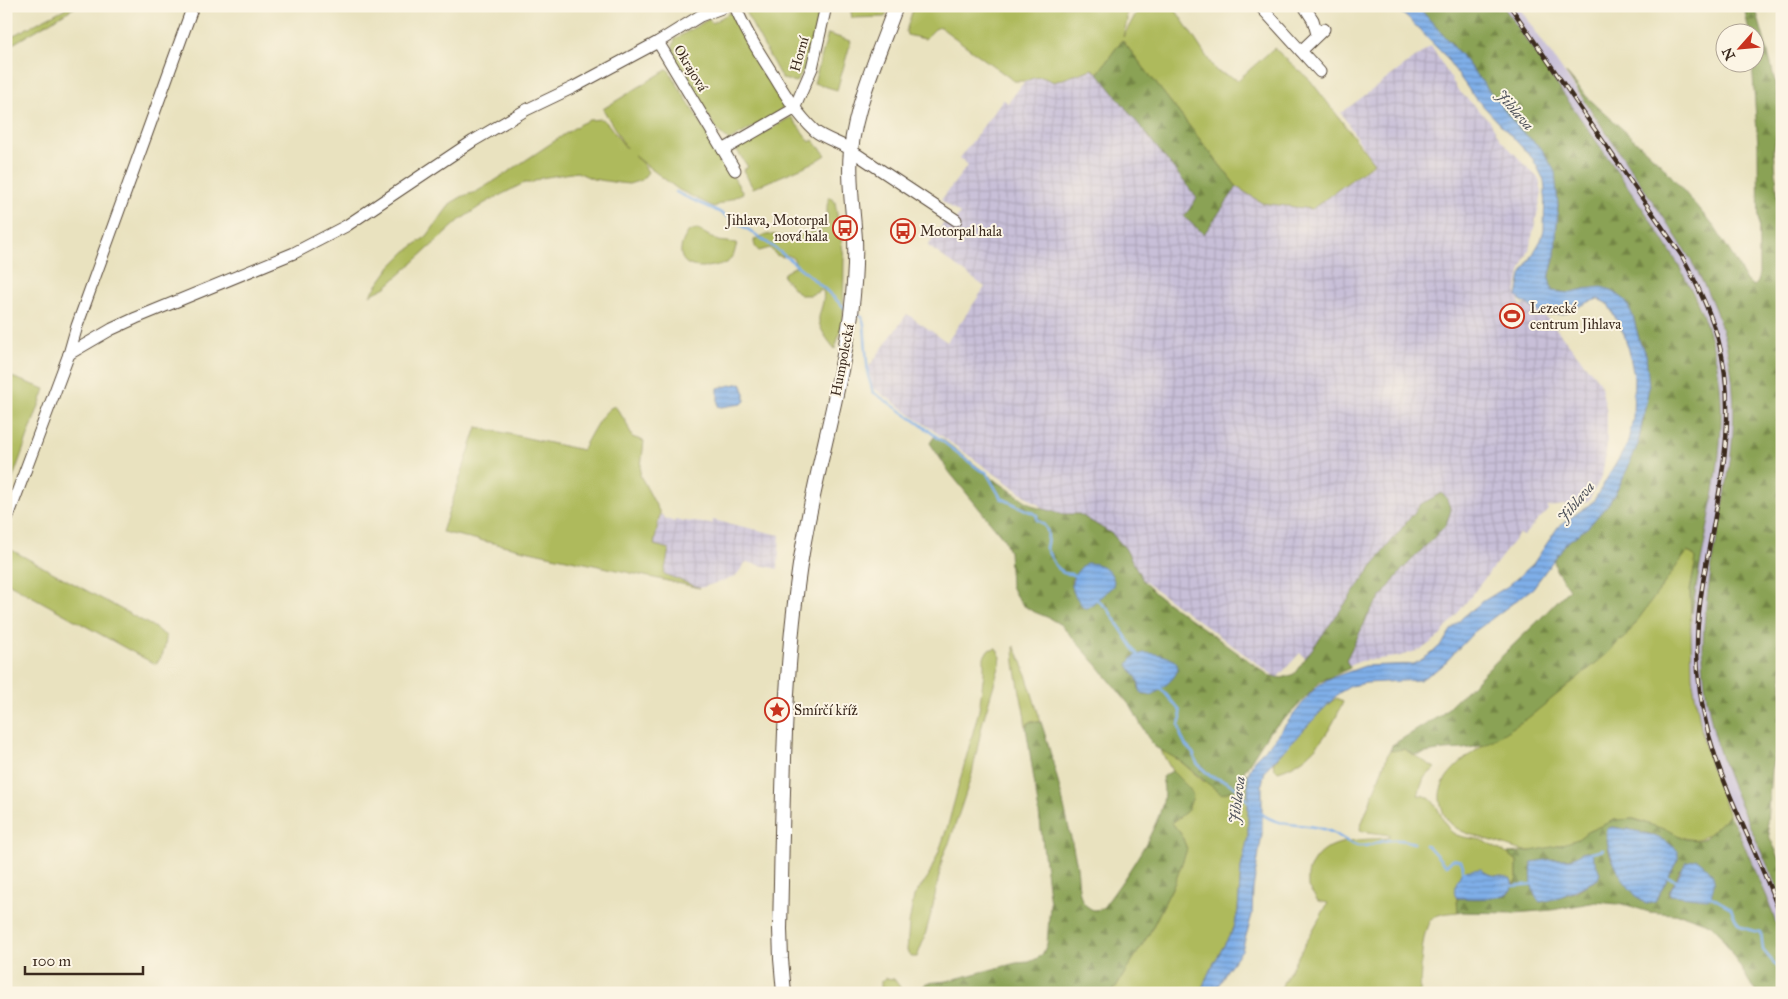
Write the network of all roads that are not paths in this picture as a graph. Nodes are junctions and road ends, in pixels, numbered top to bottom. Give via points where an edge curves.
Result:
1 (193, 6) edge
2 (727, 6) edge
3 (735, 6) edge
4 (826, 6) edge
5 (896, 6) edge
6 (1260, 6) edge
7 (1304, 6) edge
8 (658, 42) junction
9 (1301, 51) junction
10 (1320, 72) dead end
11 (794, 109) junction
12 (851, 148) junction
13 (723, 150) junction
14 (735, 170) dead end
15 (956, 220) dead end
16 (68, 354) junction
17 (6, 522) edge
18 (784, 993) edge

1 - 16 street
2 - 8 street, Okrajová via 700,16
3 - 11 street
4 - 11 street, Horní via 812,68
5 - 12 main road, Humpolecká via 864,95
6 - 9 street
7 - 9 street via 1320,31
8 - 13 street, Okrajová
8 - 16 street via 473,141 320,241 136,318
9 - 10 street
11 - 12 street via 819,134
11 - 13 street
12 - 15 street
12 - 18 main road, Humpolecká via 856,256 851,312 799,569 786,697 780,929
13 - 14 street, Okrajová
16 - 17 street

